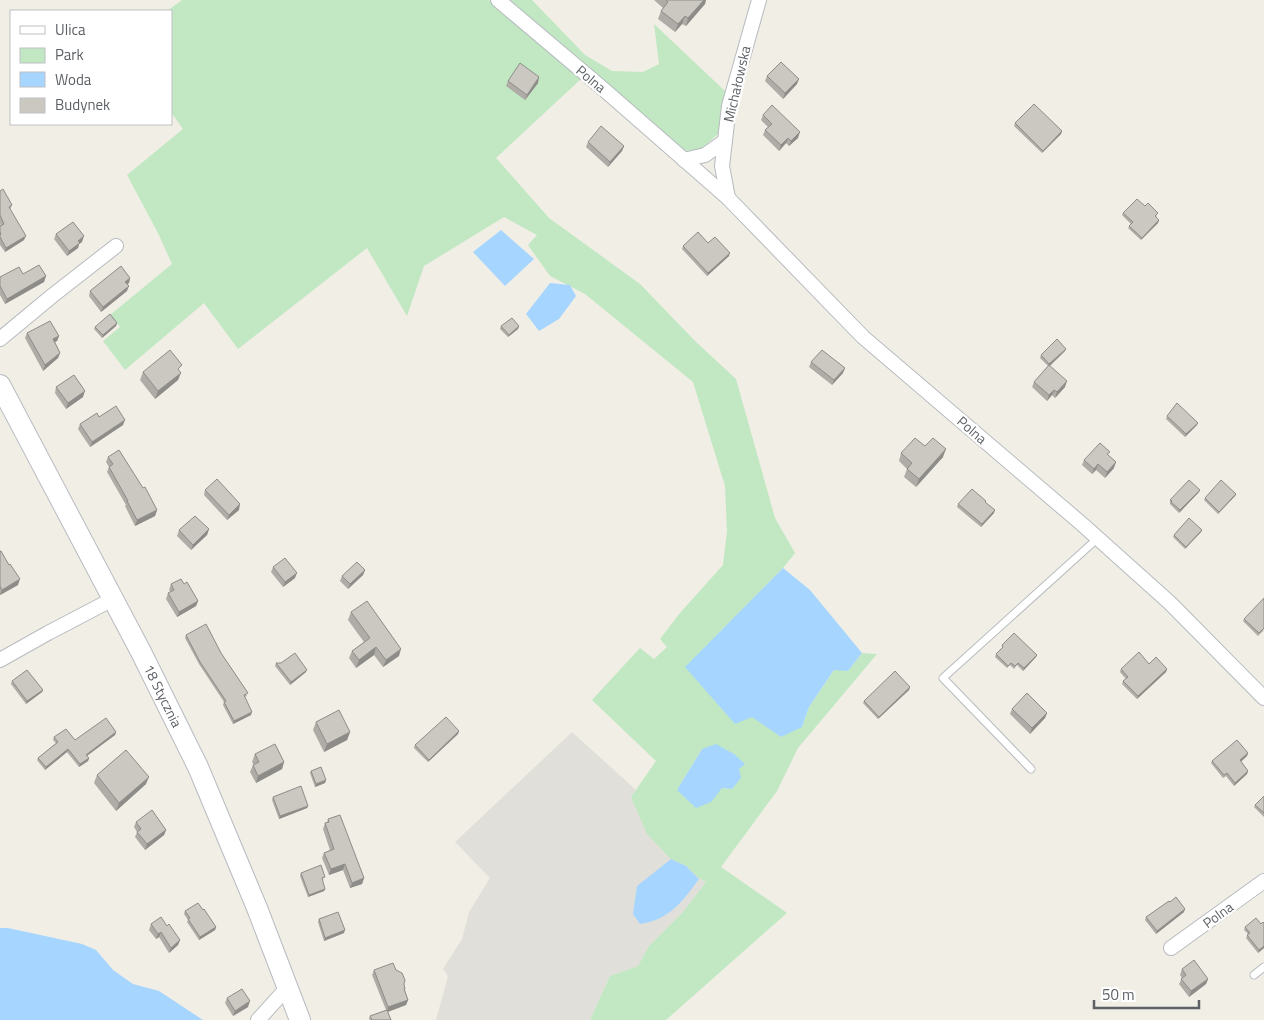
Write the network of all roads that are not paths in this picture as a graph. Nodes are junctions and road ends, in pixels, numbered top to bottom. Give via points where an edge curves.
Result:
1 (498, 0) edge
2 (759, 0) edge
3 (725, 141) junction
4 (684, 160) junction
5 (728, 198) junction
6 (116, 246) dead end
7 (0, 339) edge
8 (0, 385) edge
9 (1098, 538) junction
10 (113, 599) junction
11 (0, 660) edge
12 (1264, 698) edge
13 (1031, 769) dead end
14 (1264, 881) edge
15 (1171, 948) dead end
16 (1264, 967) edge
17 (1254, 975) dead end
18 (287, 988) junction
19 (258, 1020) edge
20 (300, 1020) edge

1 - 4 street, Polna
2 - 3 street, Michałowska via 729,106
3 - 4 street via 705,155
3 - 5 street, Michałowska via 722,166
4 - 5 street, Polna
5 - 9 street, Polna via 863,337
6 - 7 street
8 - 10 street, 18 Stycznia
9 - 12 street, Polna via 1170,603
9 - 13 lane via 943,678
10 - 11 street
10 - 18 street, 18 Stycznia via 198,768
14 - 15 street, Polna
16 - 17 lane
18 - 19 street
18 - 20 street, 18 Stycznia

